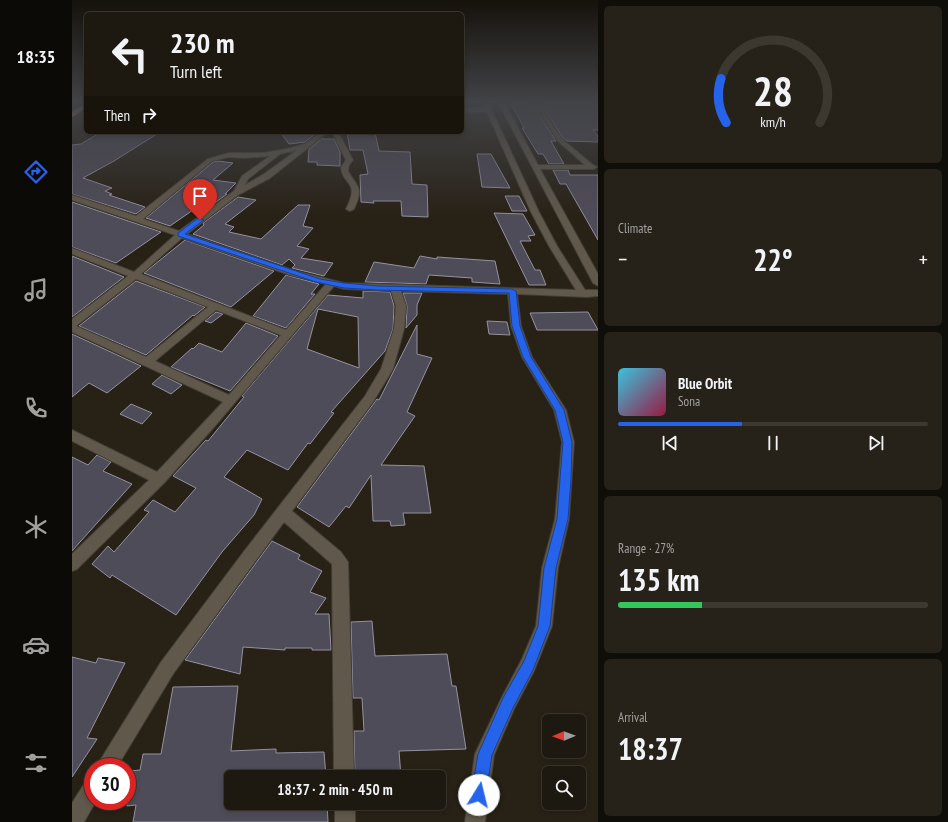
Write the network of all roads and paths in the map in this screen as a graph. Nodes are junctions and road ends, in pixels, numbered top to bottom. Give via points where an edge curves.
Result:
1 (315, 140) edge
2 (339, 140) edge
3 (503, 140) edge
4 (521, 140) edge
5 (560, 140) edge
6 (310, 144) junction
7 (278, 153) junction
8 (535, 167) junction
9 (594, 167) edge
10 (237, 193) junction
11 (72, 197) edge
12 (350, 209) dead end
13 (137, 220) junction
14 (181, 234) junction
15 (72, 252) edge
16 (134, 276) junction
17 (332, 283) junction
18 (598, 283) edge
19 (395, 289) junction
20 (513, 291) junction
21 (582, 292) junction
22 (598, 293) edge
23 (598, 298) edge
24 (214, 307) junction
25 (72, 324) edge
26 (72, 328) edge
27 (287, 334) junction
28 (147, 362) junction
29 (230, 400) junction
30 (72, 435) edge
31 (159, 479) junction
32 (283, 512) junction
33 (72, 564) edge
34 (112, 758) edge
35 (344, 770) edge
36 (84, 803) edge
37 (345, 810) edge
38 (72, 822) edge
39 (345, 822) edge
40 (475, 822) edge

1 - 6 street
2 - 12 street via 350,160 344,168 355,187
3 - 21 street via 535,212
4 - 8 street
5 - 9 street
6 - 7 street
6 - 10 street via 267,176
7 - 10 street via 245,178
7 - 13 street via 229,155 210,160
8 - 9 street
8 - 18 street
10 - 14 street
11 - 13 street
13 - 14 street
14 - 16 street
14 - 17 street via 293,273
15 - 16 street
16 - 24 street
16 - 25 street
17 - 19 street
17 - 27 street
19 - 20 street
19 - 32 street via 401,306 399,329 387,369 369,399
20 - 21 street
20 - 40 street via 516,326 527,357 560,410 568,442 566,479 562,519 550,568 544,626 485,754
21 - 22 street
21 - 23 street
24 - 27 street
24 - 28 street
26 - 28 street
27 - 29 street
28 - 29 street
29 - 31 street
30 - 31 street
31 - 33 street
32 - 34 street via 167,668
32 - 35 street via 340,562
36 - 38 street
37 - 39 street

